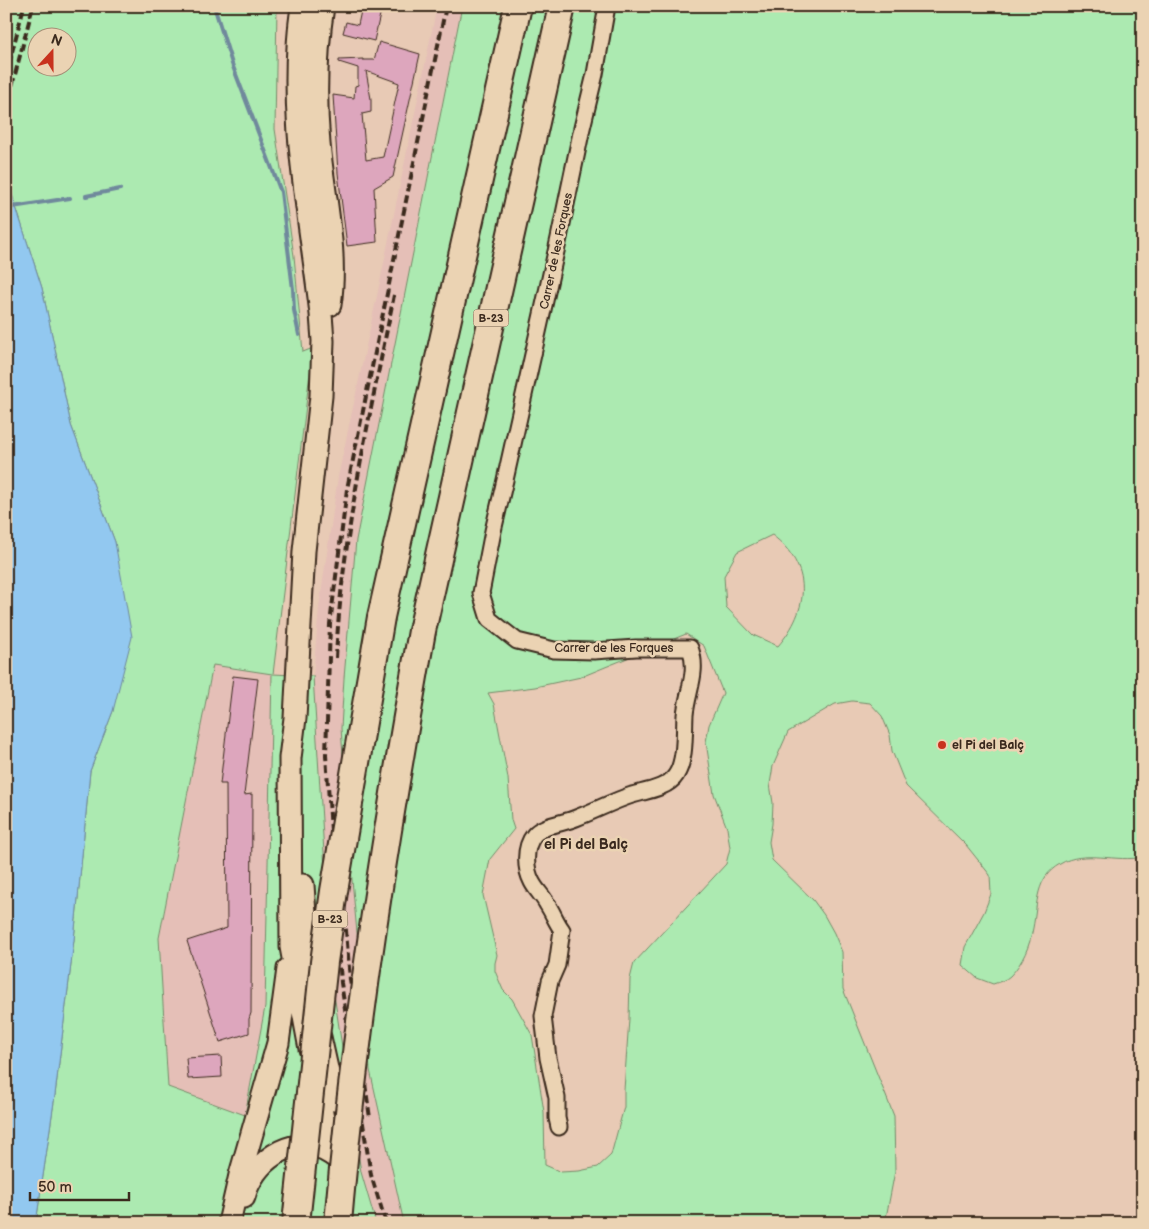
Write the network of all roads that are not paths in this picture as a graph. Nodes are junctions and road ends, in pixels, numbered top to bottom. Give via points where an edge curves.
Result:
1 (302, 6) edge
2 (323, 6) edge
3 (518, 6) edge
4 (562, 6) edge
5 (607, 6) edge
6 (323, 341) junction
7 (295, 718) junction
8 (291, 947) junction
9 (559, 1127) dead end
10 (344, 1163) junction
11 (229, 1223) edge
12 (238, 1223) edge
13 (296, 1223) edge
14 (338, 1223) edge
15 (351, 1223) edge

1 - 6 main road via 296,102
2 - 6 main road via 316,91 332,286
3 - 13 highway, B-23, bridge via 381,617 324,962
4 - 14 highway, B-23, bridge via 422,631 392,799 358,1029
5 - 9 street, Carrer de les Forques via 560,238 481,593 489,619 517,641 554,650 690,648 694,658 694,676 685,714 680,768 671,781 552,825 534,834 528,847 526,865 532,882 562,930 557,965 550,980 543,1016
6 - 7 main road via 321,396 304,560
7 - 8 main road via 290,758
7 - 10 main road via 308,958 316,1023 337,1113
8 - 10 main road via 323,1119
8 - 11 main road via 278,1043
10 - 12 main road via 324,1150 309,1146 288,1147 277,1152 252,1177
10 - 15 main road

